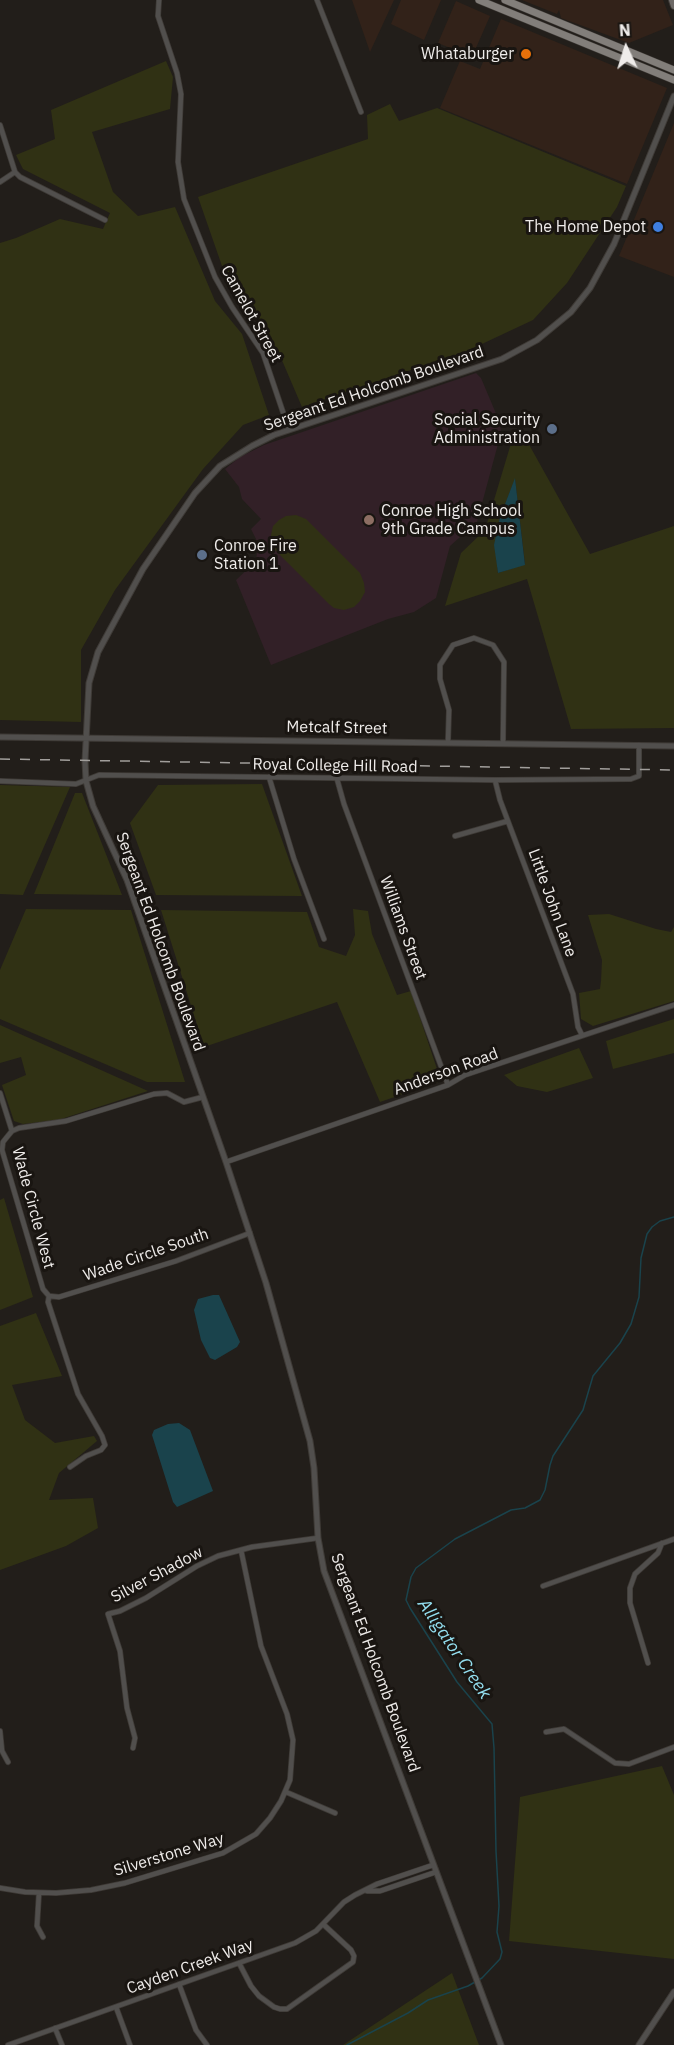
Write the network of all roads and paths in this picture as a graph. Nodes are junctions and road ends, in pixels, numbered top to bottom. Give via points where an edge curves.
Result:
1 (159, 0) edge
2 (317, 0) edge
3 (479, 0) edge
4 (496, 0) edge
5 (506, 0) edge
6 (672, 0) edge
7 (674, 6) edge
8 (674, 61) edge
9 (663, 66) junction
10 (674, 70) edge
11 (674, 80) edge
12 (674, 96) edge
13 (361, 112) dead end
14 (0, 125) edge
15 (15, 172) junction
16 (0, 182) edge
17 (105, 220) dead end
18 (289, 430) junction
19 (0, 737) edge
20 (87, 739) junction
21 (448, 742) junction
22 (503, 743) junction
23 (639, 745) junction
24 (674, 746) edge
25 (269, 777) junction
26 (337, 779) junction
27 (495, 780) junction
28 (0, 781) edge
29 (86, 781) junction
30 (508, 821) junction
31 (455, 836) dead end
32 (324, 939) dead end
33 (674, 1005) edge
34 (582, 1035) junction
35 (448, 1085) junction
36 (0, 1093) edge
37 (203, 1097) junction
38 (12, 1131) junction
39 (226, 1162) junction
40 (249, 1233) junction
41 (49, 1296) junction
42 (70, 1467) dead end
43 (318, 1538) junction
44 (674, 1539) edge
45 (662, 1543) junction
46 (241, 1550) junction
47 (543, 1586) dead end
48 (648, 1664) dead end
49 (0, 1731) edge
50 (546, 1732) dead end
51 (674, 1747) edge
52 (133, 1748) dead end
53 (8, 1762) dead end
54 (286, 1792) junction
55 (335, 1813) dead end
56 (433, 1865) junction
57 (436, 1872) junction
58 (0, 1888) edge
59 (367, 1891) junction
60 (39, 1893) junction
61 (323, 1924) junction
62 (43, 1937) dead end
63 (240, 1963) junction
64 (179, 1984) junction
65 (674, 1992) edge
66 (116, 2007) junction
67 (55, 2028) junction
68 (8, 2045) edge
69 (62, 2045) edge
70 (130, 2045) edge
71 (207, 2045) edge
72 (501, 2045) edge
73 (639, 2045) edge

1 - 18 street, Camelot Street via 158,16 181,94 178,162 184,198 215,277 263,353
2 - 13 street
3 - 11 main road
4 - 5 main road
5 - 9 main road
6 - 7 main road
8 - 9 main road
9 - 10 main road
12 - 18 street, Sergeant Ed Holcomb Boulevard via 606,261 591,288 562,320 537,340 502,359
14 - 15 street
15 - 16 street
15 - 17 street
18 - 20 street, Sergeant Ed Holcomb Boulevard via 220,466 195,493 144,570 91,670
19 - 20 street, Metcalf Street
20 - 21 street, Metcalf Street
20 - 29 street, Sergeant Ed Holcomb Boulevard
21 - 22 street, Metcalf Street
21 - 22 street via 449,710 440,665 453,645 474,638 493,645 504,662
22 - 23 street, Metcalf Street
23 - 24 street, Metcalf Street
23 - 27 street, Royal College Hill Road via 639,776 631,779
25 - 26 street, Royal College Hill Road
25 - 29 street, Royal College Hill Road via 99,776
25 - 32 street
26 - 27 street, Royal College Hill Road
26 - 35 street, Williams Street
27 - 30 street, Little John Lane
28 - 29 street, Royal College Hill Road
29 - 37 street, Sergeant Ed Holcomb Boulevard via 93,806 127,880
30 - 31 street
30 - 34 street, Little John Lane via 573,994
33 - 34 street, Anderson Road
34 - 35 street, Anderson Road via 465,1075
35 - 39 street, Anderson Road
36 - 38 street, Wade Circle West
37 - 38 street via 184,1102 167,1093 154,1094 66,1121
37 - 39 street, Sergeant Ed Holcomb Boulevard
38 - 41 street, Wade Circle West via 2,1150 43,1289
39 - 40 street, Sergeant Ed Holcomb Boulevard
40 - 41 street, Wade Circle South via 176,1261 59,1297
40 - 43 street, Sergeant Ed Holcomb Boulevard via 310,1441
41 - 42 street, Wade Circle West via 78,1394 105,1445
43 - 46 street, Silver Shadow
43 - 56 street, Sergeant Ed Holcomb Boulevard via 324,1571
44 - 45 street
45 - 47 street
45 - 48 street via 658,1553 635,1574 630,1588 630,1603
46 - 52 street, Silver Shadow via 208,1561 146,1598 108,1614 120,1651 135,1738
46 - 54 street, Silverstone Way via 261,1646 291,1728 292,1760
49 - 53 street via 2,1751
50 - 51 street via 564,1729 615,1763 629,1764
54 - 55 street
54 - 60 street, Silverstone Way via 256,1834 223,1853 114,1886
56 - 57 street, Sergeant Ed Holcomb Boulevard
56 - 59 street, Cayden Creek Way
57 - 59 street, Cayden Creek Way via 380,1891
57 - 72 street, Sergeant Ed Holcomb Boulevard
58 - 60 street, Silverstone Way
59 - 61 street, Cayden Creek Way via 344,1902
60 - 62 street via 37,1926
61 - 63 street, Cayden Creek Way via 306,1938
61 - 63 street via 351,1950 353,1962 284,2010 256,1992
63 - 64 street, Cayden Creek Way
64 - 66 street, Cayden Creek Way
64 - 71 street via 196,2030
65 - 73 street
66 - 67 street, Cayden Creek Way
66 - 70 street
67 - 68 street, Cayden Creek Way
67 - 69 street

